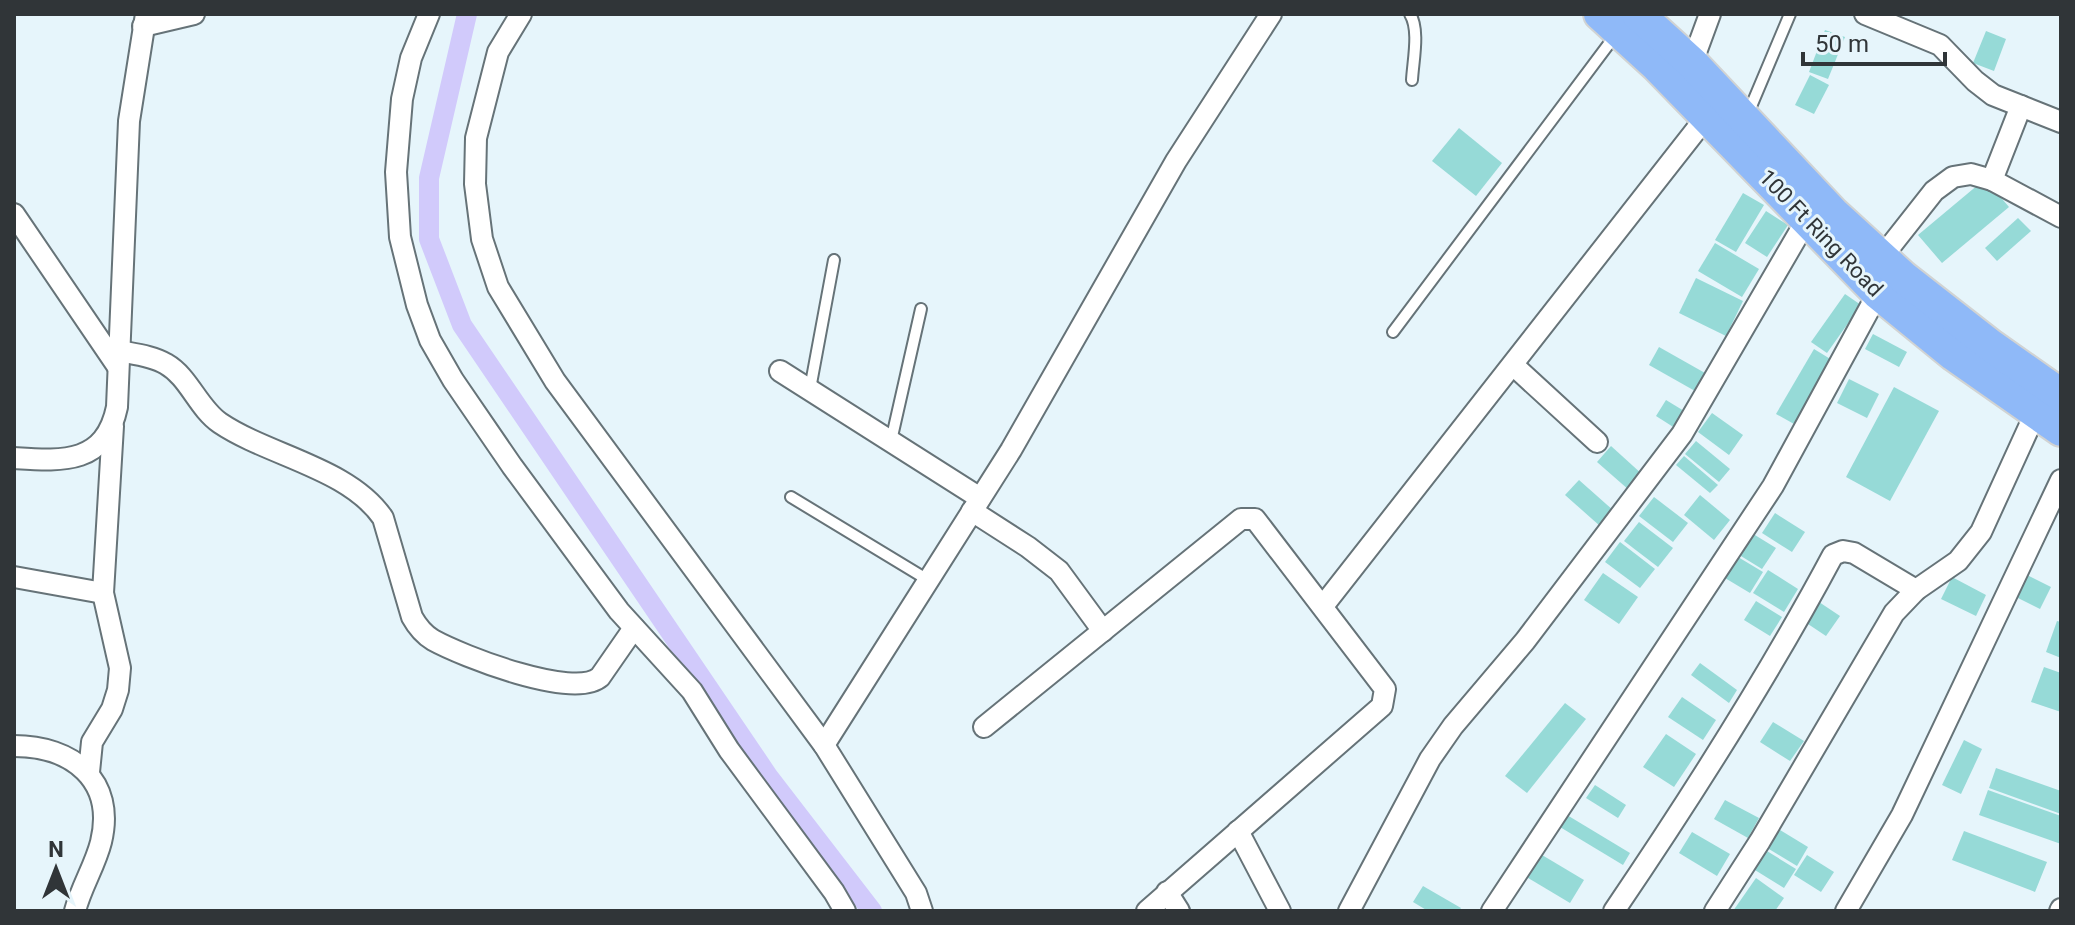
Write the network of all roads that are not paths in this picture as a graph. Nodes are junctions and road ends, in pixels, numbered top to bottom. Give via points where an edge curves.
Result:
1 (194, 14) edge
2 (429, 14) edge
3 (521, 14) edge
4 (1271, 14) edge
5 (1410, 14) edge
6 (1710, 14) edge
7 (1790, 14) edge
8 (1865, 14) edge
9 (1622, 18) edge
10 (144, 20) edge
11 (1692, 63) junction
12 (1412, 80) dead end
13 (2021, 106) junction
14 (1707, 116) junction
15 (1746, 118) junction
16 (2061, 122) edge
17 (1992, 180) junction
18 (14, 214) edge
19 (2061, 217) edge
20 (1806, 221) junction
21 (1882, 257) junction
22 (834, 260) dead end
23 (1878, 293) junction
24 (921, 309) dead end
25 (1393, 332) dead end
26 (118, 359) junction
27 (1513, 365) junction
28 (780, 371) dead end
29 (810, 389) junction
30 (2061, 395) edge
31 (2048, 422) edge
32 (113, 426) junction
33 (891, 441) junction
34 (1597, 442) dead end
35 (14, 458) edge
36 (2061, 480) edge
37 (791, 497) dead end
38 (976, 505) junction
39 (14, 577) edge
40 (928, 580) junction
41 (1916, 590) junction
42 (103, 593) junction
43 (1323, 606) junction
44 (634, 628) junction
45 (1103, 631) junction
46 (984, 727) dead end
47 (824, 745) junction
48 (14, 746) edge
49 (89, 772) junction
50 (1238, 831) junction
51 (1167, 892) junction
52 (75, 911) edge
53 (845, 911) edge
54 (922, 911) edge
55 (1147, 911) edge
56 (1179, 911) edge
57 (1280, 911) edge
58 (1349, 911) edge
59 (1492, 911) edge
60 (1614, 911) edge
61 (1715, 911) edge
62 (1846, 911) edge

1 - 10 street
2 - 44 street via 402,99 396,172 400,237 417,305 453,380
3 - 47 street via 498,52 476,138 480,225 498,287 555,381
4 - 38 street via 1176,161
5 - 12 lane via 1415,31
6 - 11 street
7 - 15 lane
8 - 13 street via 1940,45 1993,95
9 - 11 main road, 100 Ft Ring Road
9 - 14 main road, 100 Ft Ring Road
9 - 25 lane
10 - 26 street via 129,121
11 - 15 main road, 100 Ft Ring Road
13 - 16 street
13 - 17 street
14 - 20 main road, 100 Ft Ring Road
14 - 27 street
15 - 21 main road, 100 Ft Ring Road via 1833,213
17 - 19 street
17 - 21 street via 1971,174 1953,177 1934,191
18 - 26 street
20 - 23 main road, 100 Ft Ring Road
20 - 58 street via 1682,434 1430,759
21 - 30 main road, 100 Ft Ring Road
22 - 29 lane
23 - 31 main road, 100 Ft Ring Road
23 - 59 street via 1773,486
24 - 33 lane
26 - 32 street
26 - 44 street via 154,358 167,364 216,420 355,490 375,506 412,617 432,639 513,673 581,685 600,677
27 - 34 street
27 - 43 street
28 - 29 street
29 - 33 street
31 - 41 street via 1981,532 1958,561
32 - 35 street via 82,455
32 - 42 street
33 - 38 street
36 - 62 street via 1902,815
37 - 40 lane
38 - 40 street
38 - 45 street via 1059,571
39 - 42 street
40 - 47 street
41 - 60 street via 1854,553 1833,555
41 - 61 street via 1894,613
42 - 49 street via 120,668 112,709 92,742
43 - 45 street via 1255,519 1248,517
43 - 50 street via 1385,689 1386,699
44 - 53 street via 692,691
45 - 46 street
47 - 54 street
48 - 49 street via 41,748
49 - 52 street via 105,813 104,824
50 - 51 street
50 - 57 street
51 - 55 street
51 - 56 street

